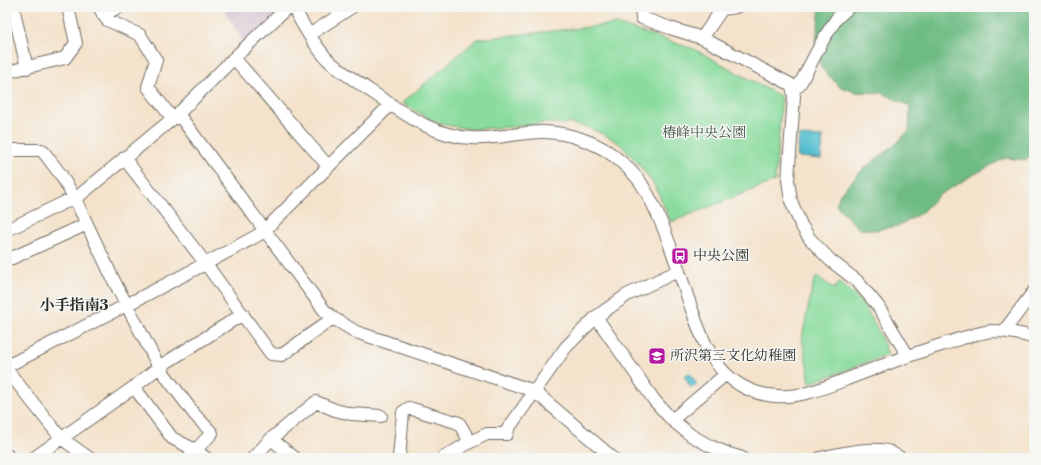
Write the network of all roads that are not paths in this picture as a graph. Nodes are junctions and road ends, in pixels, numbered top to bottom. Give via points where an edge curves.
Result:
1 (13, 7) edge
2 (68, 7) edge
3 (119, 7) edge
4 (288, 7) edge
5 (293, 7) edge
6 (352, 7) edge
7 (641, 7) edge
8 (736, 7) edge
9 (849, 7) edge
10 (722, 8) edge
11 (101, 11) edge
12 (309, 35) junction
13 (702, 38) junction
14 (234, 58) junction
15 (27, 68) junction
16 (7, 72) edge
17 (793, 90) junction
18 (391, 104) junction
19 (176, 116) junction
20 (7, 150) edge
21 (124, 158) junction
22 (328, 166) junction
23 (75, 199) junction
24 (87, 224) junction
25 (7, 230) edge
26 (265, 230) junction
27 (7, 258) edge
28 (206, 264) junction
29 (678, 271) junction
30 (1034, 291) edge
31 (128, 305) junction
32 (243, 314) junction
33 (596, 317) junction
34 (333, 318) junction
35 (1004, 331) junction
36 (1034, 338) edge
37 (908, 356) junction
38 (7, 366) edge
39 (159, 366) junction
40 (7, 370) edge
41 (726, 374) junction
42 (134, 387) junction
43 (534, 391) junction
44 (381, 416) dead end
45 (672, 420) junction
46 (61, 438) junction
47 (271, 439) junction
48 (470, 442) junction
49 (191, 454) edge
50 (7, 455) edge
51 (9, 458) edge
52 (34, 458) edge
53 (89, 458) edge
54 (206, 458) edge
55 (253, 458) edge
56 (294, 458) edge
57 (399, 458) edge
58 (443, 458) edge
59 (613, 458) edge
60 (742, 458) edge
61 (820, 458) edge
62 (901, 458) edge

1 - 15 street
2 - 15 street via 76,44 65,58
3 - 11 street
4 - 14 street
5 - 12 street
6 - 12 street
7 - 13 street via 642,18
8 - 10 street
9 - 17 street via 837,18 801,82
10 - 13 street
11 - 19 street via 107,20 140,35 156,60 148,87 169,114
12 - 18 street via 329,61
13 - 17 street via 790,84
14 - 19 street
14 - 22 street
15 - 16 street
17 - 37 street via 788,180 791,201 801,225 810,239 830,260 857,281 878,306
18 - 22 street
18 - 29 street via 418,123 454,136 484,138 544,132 584,140 597,146 614,156 640,182 663,227
19 - 21 street
19 - 26 street via 182,119
20 - 23 street via 42,150
21 - 23 street
21 - 28 street
22 - 26 street
23 - 24 street
23 - 25 street
24 - 27 street
24 - 31 street
26 - 28 street
26 - 34 street via 324,310
28 - 31 street
28 - 32 street
29 - 33 street via 627,295
29 - 41 street via 699,330 710,353
30 - 35 street
31 - 38 street
31 - 39 street
32 - 34 street via 271,354 282,355
32 - 39 street
33 - 43 street via 566,347
33 - 45 street via 654,400
34 - 43 street via 356,332
35 - 36 street
35 - 37 street via 975,334
37 - 41 street via 821,389 784,396 755,392 740,386
39 - 42 street
39 - 49 street via 195,415 212,432
40 - 46 street
41 - 45 street
42 - 46 street
42 - 49 street via 172,438
43 - 48 street via 507,434 487,434
43 - 59 street
44 - 47 street via 351,414 316,402
45 - 60 street via 704,443
46 - 52 street
46 - 53 street
47 - 55 street
47 - 56 street
48 - 57 street via 459,424 409,408 403,412
48 - 58 street
49 - 54 street
50 - 51 street
61 - 62 street via 875,450 889,452

